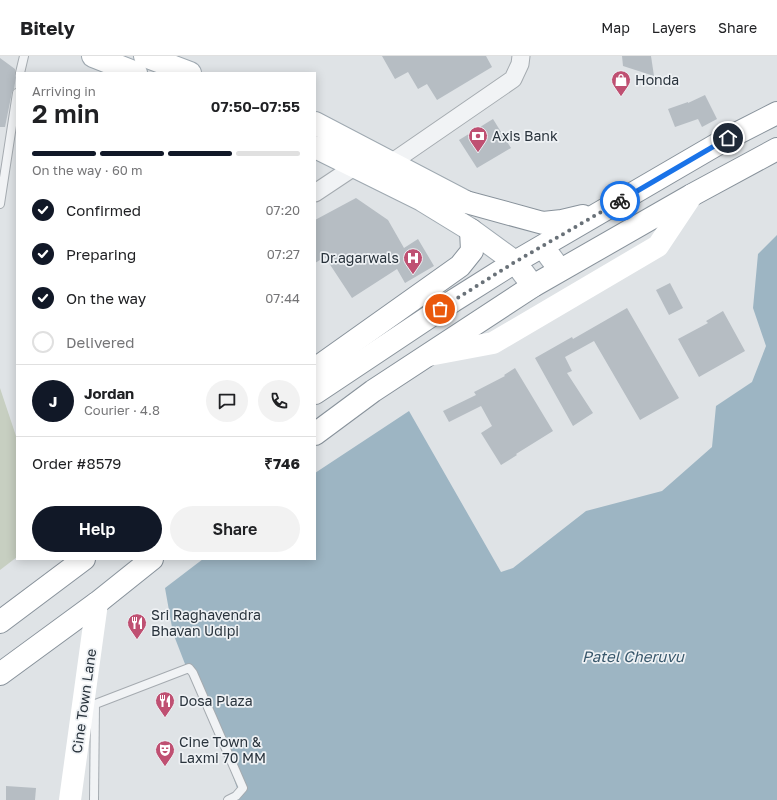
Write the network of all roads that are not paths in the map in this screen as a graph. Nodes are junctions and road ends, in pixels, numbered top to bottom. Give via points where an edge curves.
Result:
1 (24, 56) edge
2 (93, 56) edge
3 (521, 56) edge
4 (146, 61) edge
5 (20, 72) edge
6 (186, 72) edge
7 (16, 100) edge
8 (777, 113) edge
9 (316, 124) edge
10 (316, 148) edge
11 (777, 149) edge
12 (391, 163) junction
13 (354, 167) junction
14 (316, 192) edge
15 (692, 195) junction
16 (0, 204) edge
17 (605, 210) junction
18 (471, 230) junction
19 (543, 246) junction
20 (515, 262) junction
21 (560, 270) junction
22 (534, 286) junction
23 (429, 356) junction
24 (316, 368) edge
25 (316, 392) edge
26 (316, 433) edge
27 (83, 560) edge
28 (151, 560) edge
29 (97, 603) junction
30 (0, 622) edge
31 (0, 674) edge
32 (89, 706) junction
33 (70, 800) edge
34 (94, 800) edge
35 (228, 800) edge

1 - 5 lane
2 - 4 main road
3 - 12 street via 513,79
4 - 6 main road
7 - 16 lane
8 - 17 main road via 728,138
9 - 12 main road
10 - 13 main road
11 - 15 main road
12 - 17 main road via 466,202 543,223 562,222
13 - 14 street
13 - 18 main road via 422,200
15 - 21 main road
15 - 23 main road via 658,246 493,343
17 - 19 main road
18 - 20 main road
18 - 24 main road via 472,251 460,266
19 - 20 main road
19 - 21 main road
20 - 22 main road
20 - 25 main road
21 - 22 main road
22 - 23 main road
23 - 26 main road via 373,391
27 - 30 main road
28 - 29 main road
29 - 31 main road
29 - 32 main road, Cine Town Lane
32 - 33 main road, Cine Town Lane
32 - 34 lane
32 - 35 lane via 189,668 243,788

